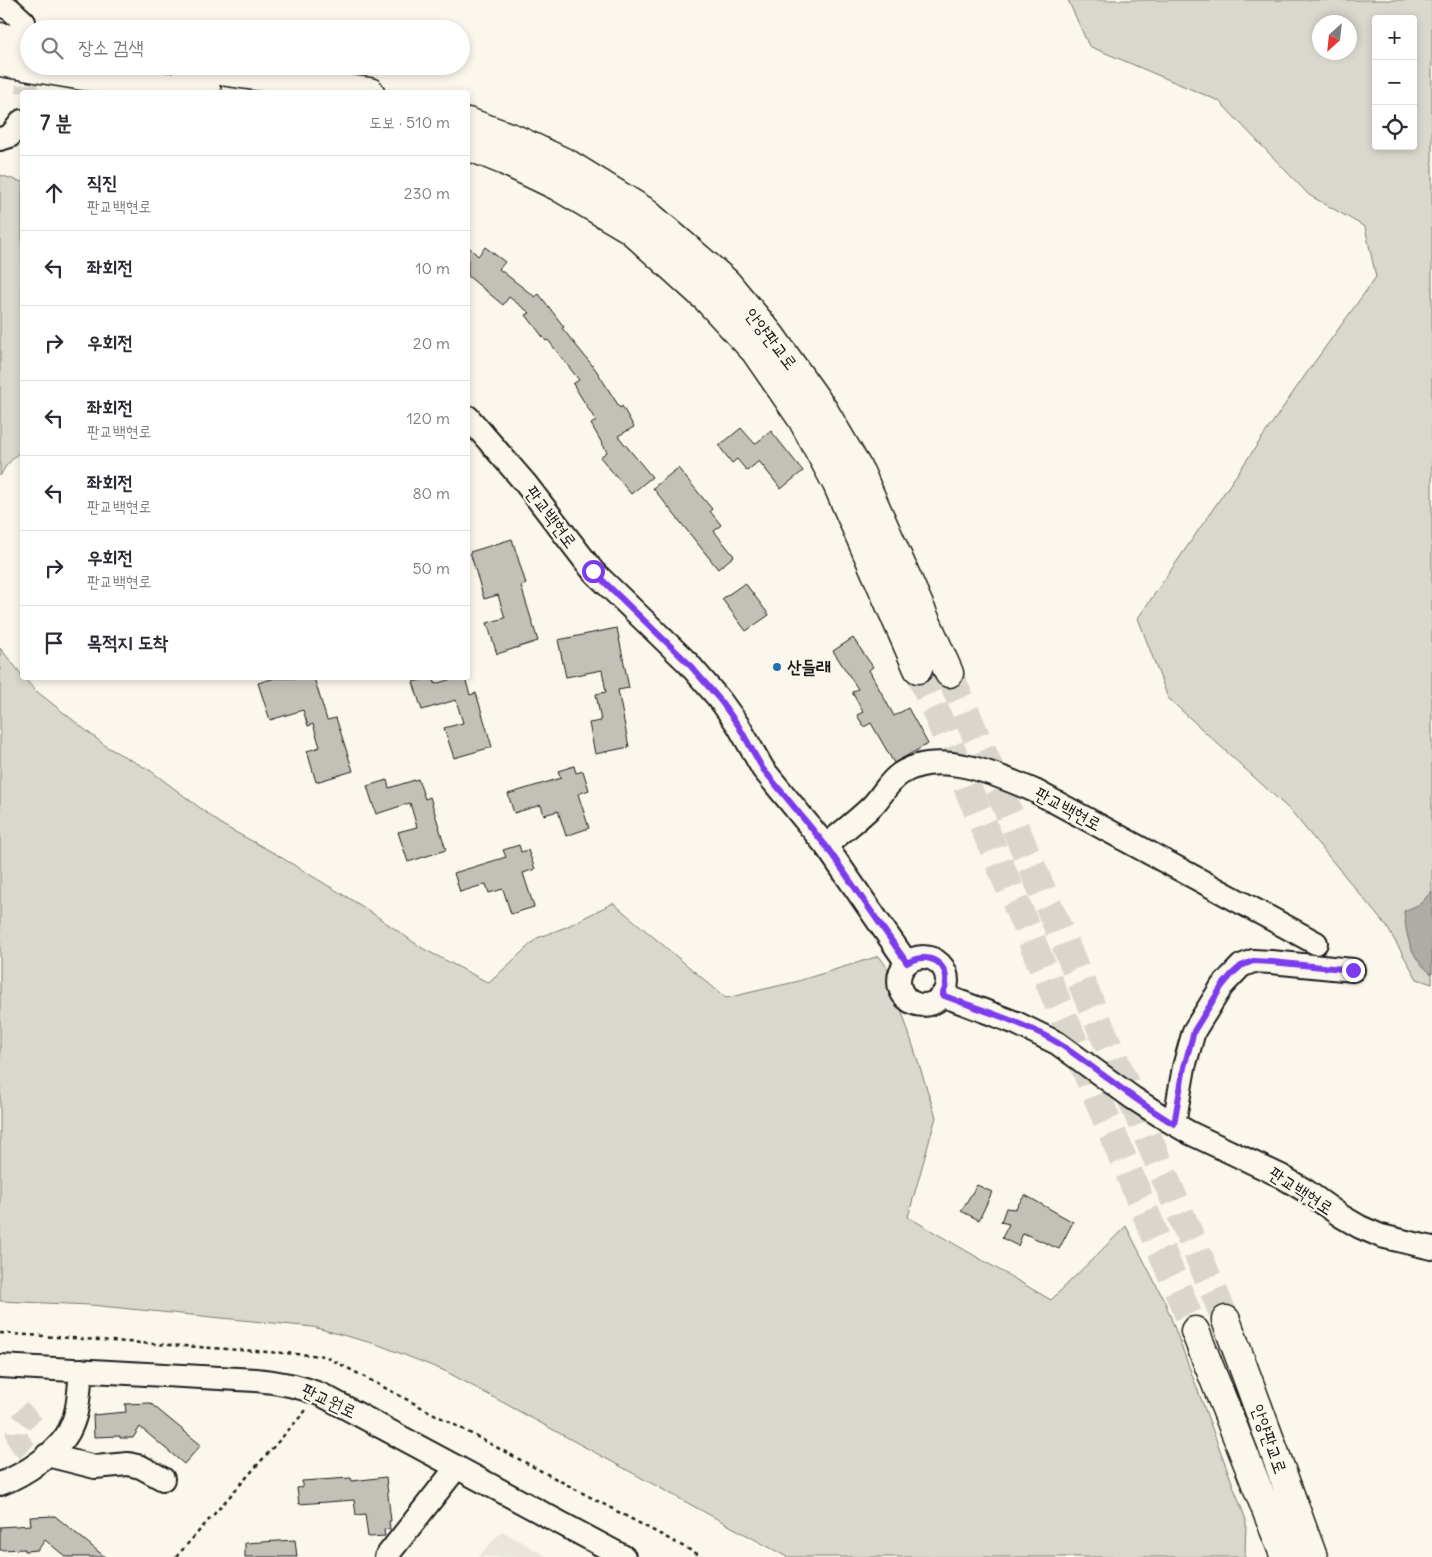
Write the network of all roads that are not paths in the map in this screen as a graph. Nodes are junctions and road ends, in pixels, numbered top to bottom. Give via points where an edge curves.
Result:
1 (0, 5) edge
2 (20, 23) edge
3 (20, 33) edge
4 (0, 37) edge
5 (0, 62) edge
6 (20, 65) edge
7 (84, 75) edge
8 (249, 75) edge
9 (193, 90) edge
10 (356, 90) edge
11 (470, 123) edge
12 (20, 124) edge
13 (0, 140) edge
14 (470, 147) edge
15 (20, 148) edge
16 (505, 161) junction
17 (470, 162) edge
18 (470, 420) edge
19 (918, 669) tunnel mouth
20 (949, 673) tunnel mouth
21 (826, 846) junction
22 (1316, 943) dead end
23 (907, 963) junction
24 (1353, 970) dead end
25 (942, 995) junction
26 (1174, 1124) junction
27 (1432, 1248) edge
28 (1226, 1320) tunnel mouth
29 (1195, 1331) tunnel mouth
30 (0, 1366) edge
31 (81, 1370) junction
32 (38, 1456) junction
33 (457, 1467) junction
34 (163, 1479) dead end
35 (0, 1484) edge
36 (410, 1526) junction
37 (386, 1557) edge
38 (391, 1557) edge
39 (624, 1557) edge
40 (1285, 1557) edge
41 (1313, 1557) edge

1 - 2 street via 10,9
3 - 4 main road
5 - 6 main road
7 - 9 main road
8 - 10 main road
11 - 20 main road, 안양판교로 via 514,139 576,169 644,211 726,282 771,336 823,409 860,472
12 - 13 street via 10,136
13 - 15 street
14 - 16 main road, 안양판교로
16 - 17 main road
16 - 19 main road, 안양판교로 via 557,186 630,229 707,300 755,351 802,419 837,484
18 - 21 street, 판교백현로 via 526,484 593,571 688,663 720,700 763,769
21 - 22 street, 판교백현로 via 874,804 900,774 914,767 929,765 968,767 1035,791
21 - 23 street, 판교백현로
23 - 25 street via 927,957 939,964 944,969 947,982
23 - 25 street via 899,976 899,984 907,999 922,1005
24 - 26 street via 1253,961 1241,966 1222,986 1194,1031
25 - 26 street, 판교백현로 via 1016,1023 1057,1043
26 - 27 street, 판교백현로 via 1281,1176 1360,1227 1381,1236
28 - 41 main road, 안양판교로
29 - 40 main road, 안양판교로
30 - 31 street, 판교원로
31 - 32 street via 71,1428 66,1437
31 - 33 street, 판교원로 via 256,1380 301,1387
32 - 34 street via 95,1467 134,1465
32 - 35 street via 22,1474
33 - 36 street
33 - 39 street, 판교원로
36 - 37 street
36 - 38 street

